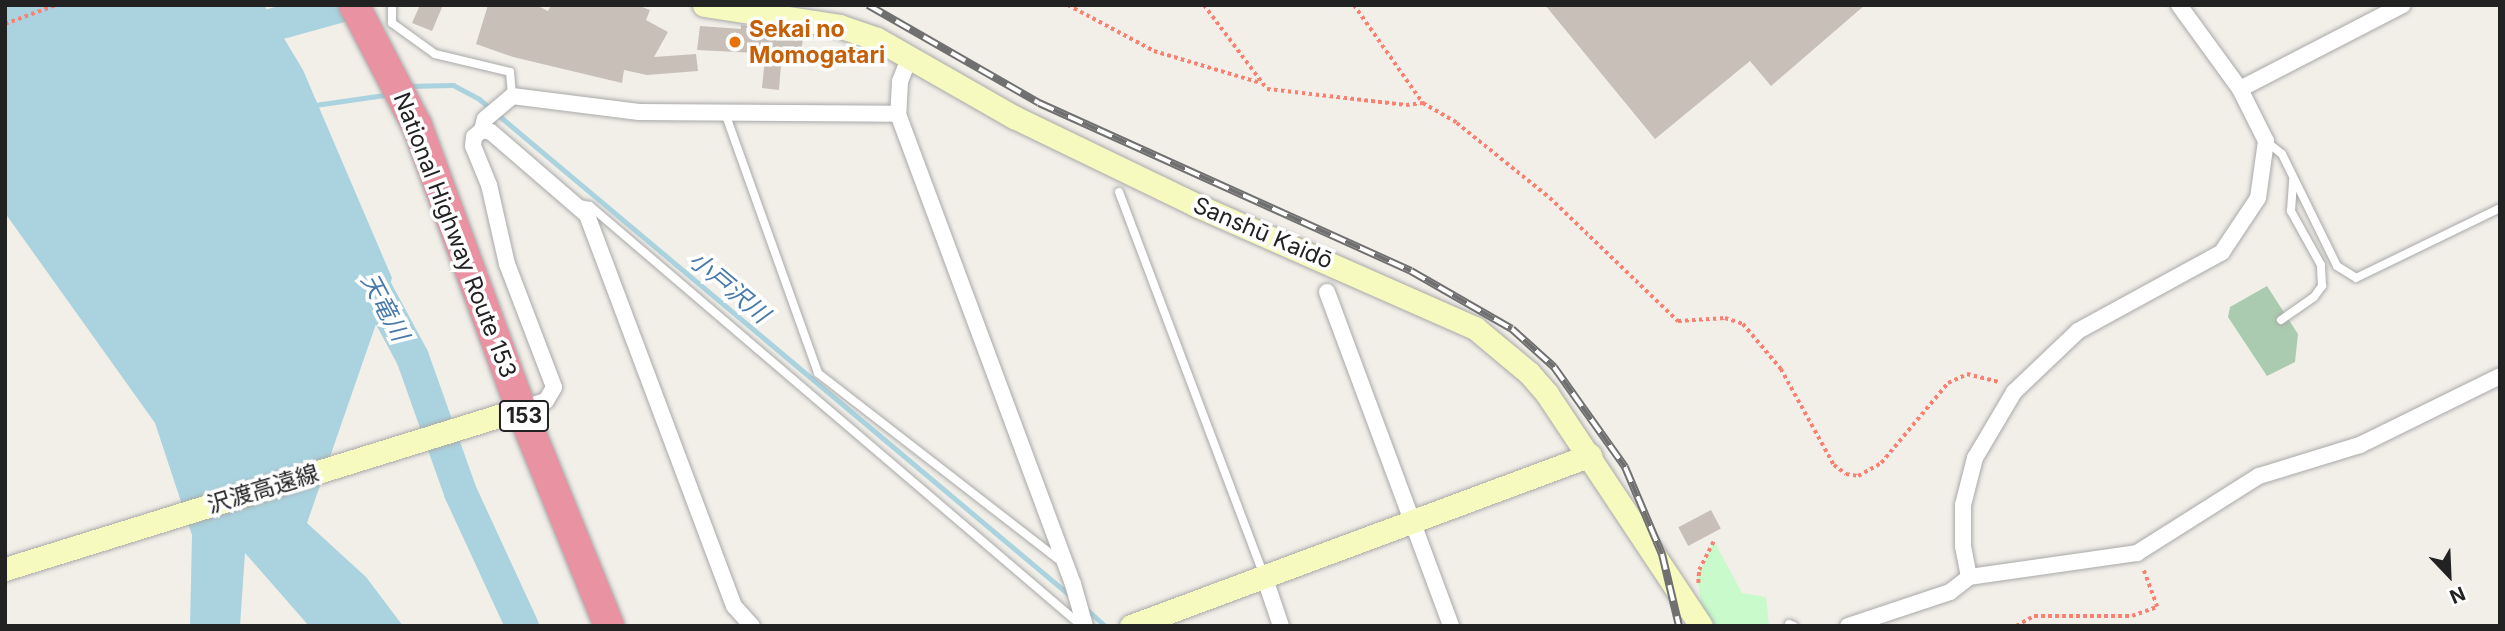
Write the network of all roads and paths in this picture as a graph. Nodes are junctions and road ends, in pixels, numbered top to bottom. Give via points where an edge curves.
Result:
1 (56, 5) edge
2 (354, 5) edge
3 (392, 5) edge
4 (704, 5) edge
5 (1068, 5) edge
6 (1204, 5) edge
7 (1354, 5) edge
8 (2179, 5) edge
9 (2403, 5) edge
10 (5, 24) edge
11 (909, 58) junction
12 (1261, 83) junction
13 (2240, 89) junction
14 (512, 96) junction
15 (1423, 103) junction
16 (725, 113) junction
17 (898, 114) junction
18 (484, 124) junction
19 (2266, 141) junction
20 (2294, 177) junction
21 (1119, 192) dead end
22 (579, 204) junction
23 (2500, 208) edge
24 (1327, 292) dead end
25 (2281, 320) dead end
26 (2500, 376) edge
27 (2014, 392) junction
28 (510, 413) junction
29 (1590, 456) junction
30 (1413, 522) junction
31 (1714, 541) dead end
32 (2137, 553) junction
33 (1066, 565) junction
34 (5, 569) edge
35 (1264, 576) junction
36 (1969, 577) junction
37 (1699, 589) dead end
38 (1082, 623) edge
39 (609, 626) edge
40 (752, 626) edge
41 (1131, 626) edge
42 (1282, 626) edge
43 (1451, 626) edge
44 (1701, 626) edge
45 (1848, 626) edge
46 (2015, 626) edge

1 - 10 path
2 - 28 highway, National Highway Route 153 / 153 via 417,126 446,204
3 - 14 lane via 392,23 435,54 510,72
4 - 11 main road, Sanshū Kaidō via 839,26 877,39
5 - 12 path via 1154,51
6 - 12 path
7 - 15 path
8 - 13 street
9 - 13 street
11 - 17 street via 900,81
11 - 29 main road, Sanshū Kaidō via 1014,117 1184,199 1475,328 1529,373
12 - 15 path via 1279,92
13 - 19 street
14 - 16 street via 601,110
14 - 18 street via 497,105
15 - 27 path via 1457,123 1550,198 1678,321 1725,318 1742,324 1781,369 1834,465 1846,474 1858,476 1881,463 1948,383 1967,374 2000,382
16 - 17 street
16 - 33 lane via 818,373
17 - 33 street
18 - 22 street
18 - 28 street via 473,146 489,185 507,264 554,387 546,401
19 - 20 lane via 2282,154
19 - 27 street via 2258,198 2222,252 2078,331
20 - 23 lane via 2337,266 2356,278
20 - 25 lane via 2291,211 2321,265 2322,286
21 - 35 lane
22 - 38 lane via 590,206
22 - 40 street via 734,606
24 - 30 street
26 - 32 street via 2360,445 2259,476
27 - 36 street via 1975,458 1963,505
28 - 34 main road, 沢渡高遠線
28 - 39 highway, National Highway Route 153 / 153
29 - 30 main road
29 - 44 main road, Sanshū Kaidō
30 - 35 main road
30 - 43 street
31 - 37 path via 1699,570
32 - 36 street
32 - 46 path via 2157,607 2132,616 2034,616
33 - 38 street
35 - 41 main road
35 - 42 street
36 - 45 street via 1950,592

